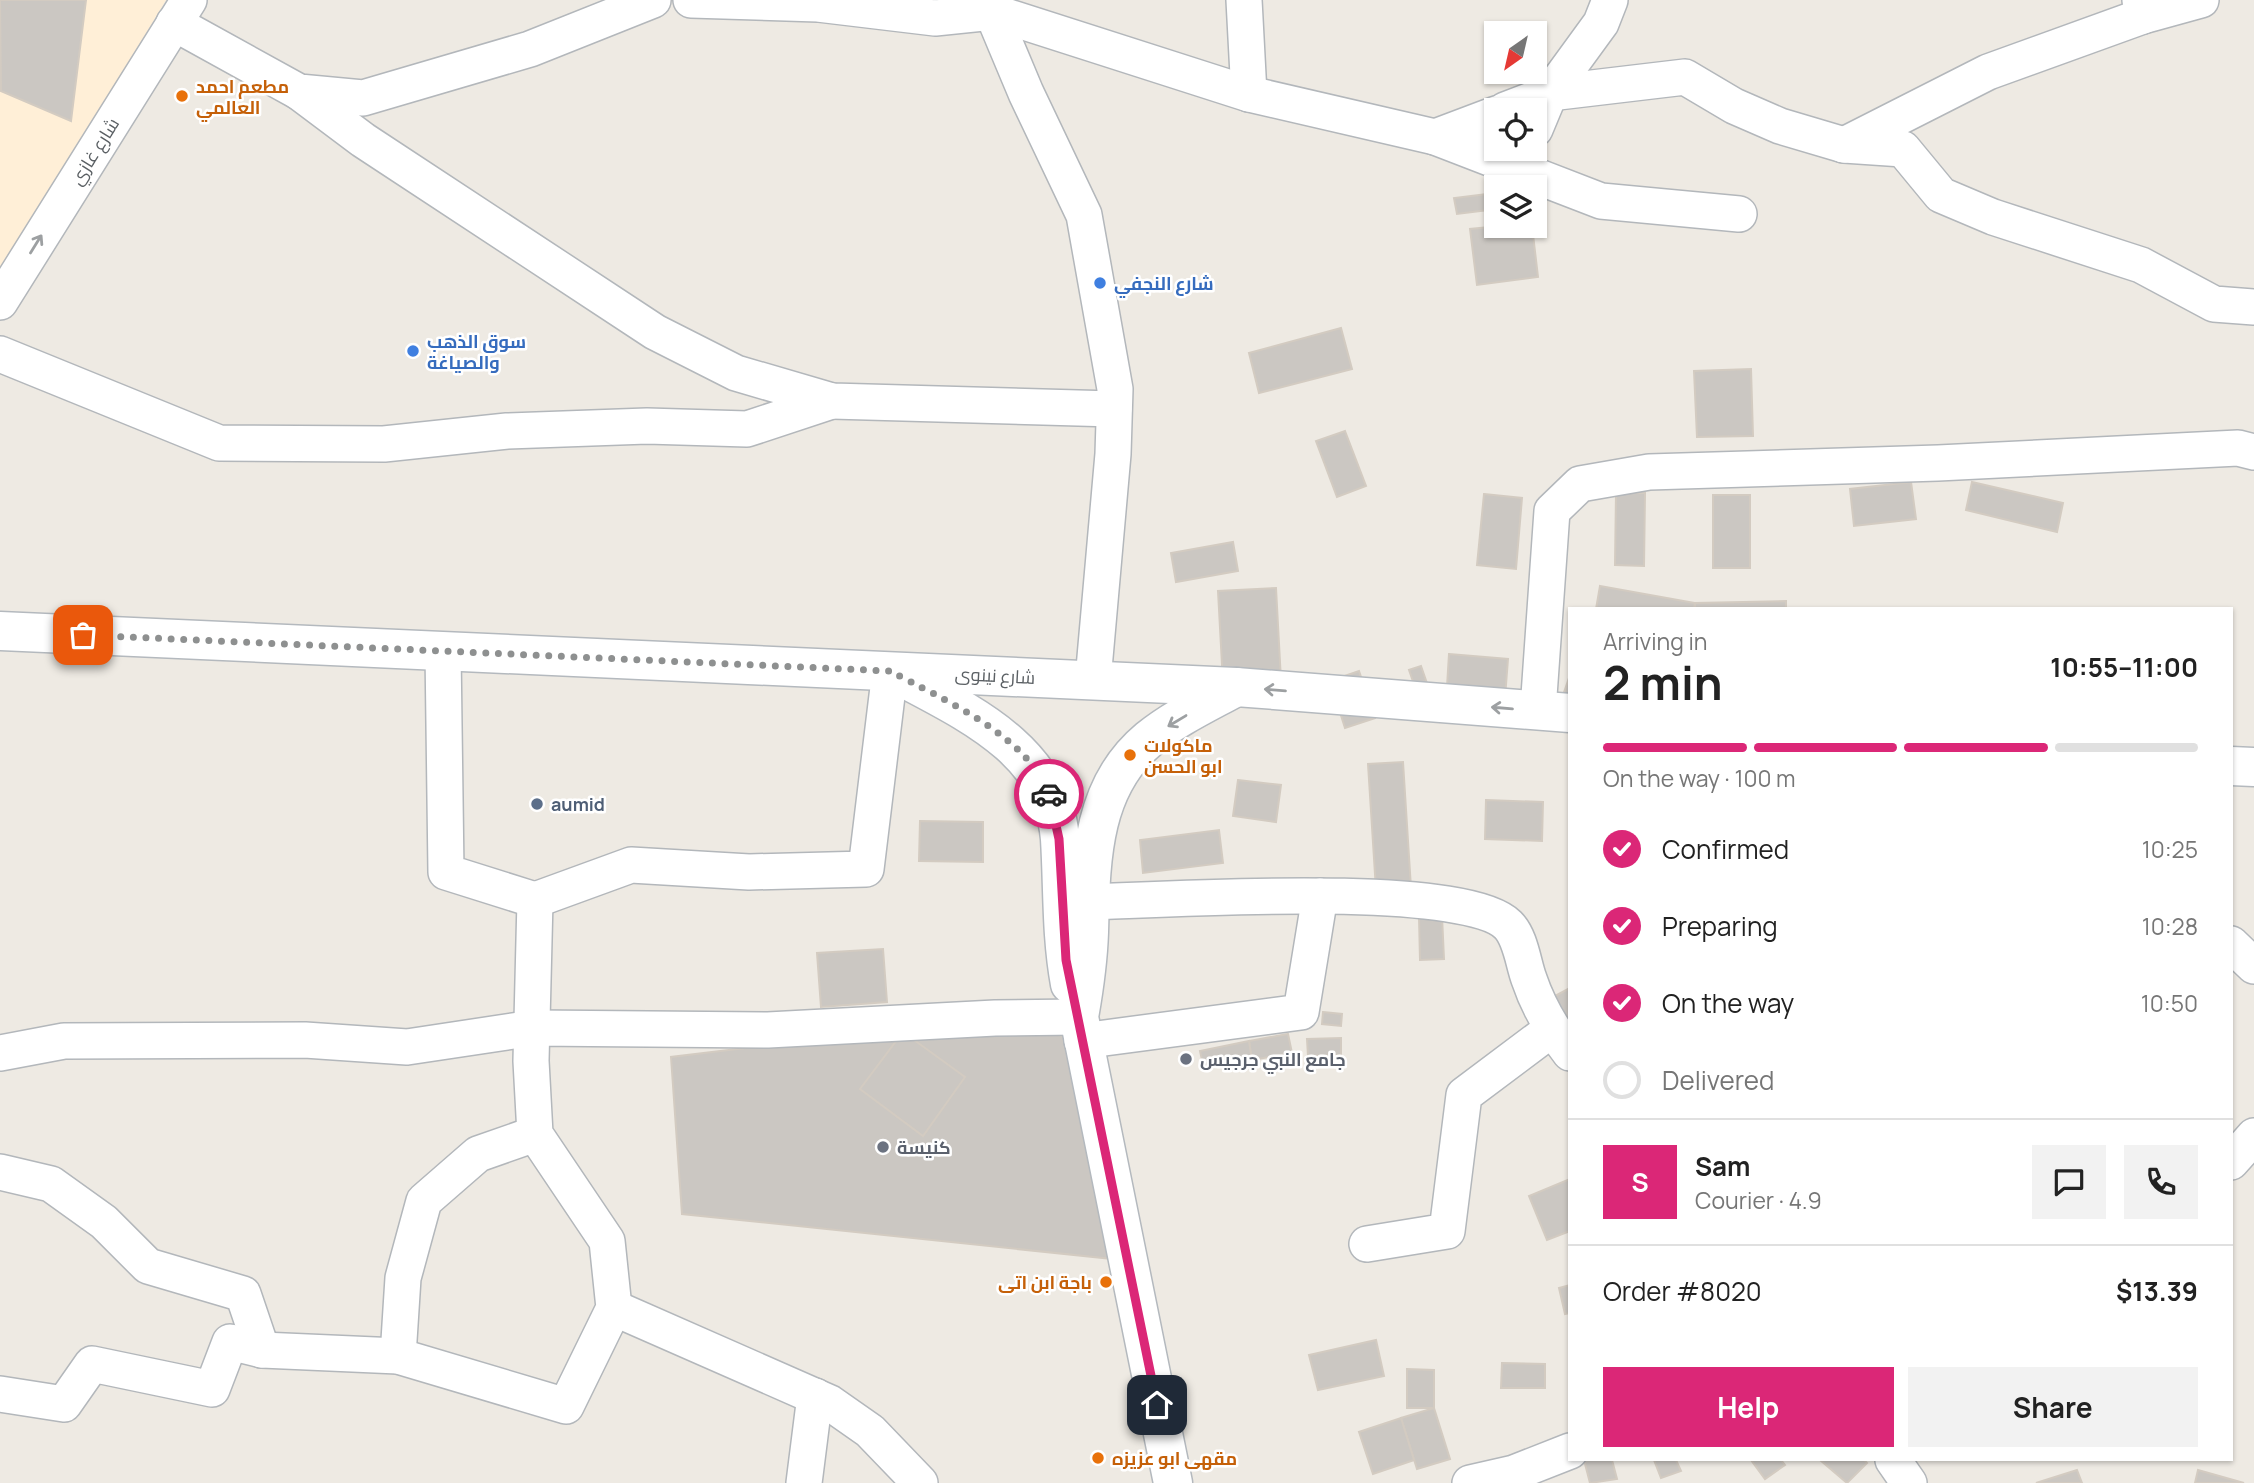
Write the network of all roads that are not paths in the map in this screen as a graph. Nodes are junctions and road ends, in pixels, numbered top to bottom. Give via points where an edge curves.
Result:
1 (653, 0) edge
2 (691, 0) edge
3 (1244, 0) edge
4 (1610, 0) edge
5 (2201, 0) edge
6 (990, 6) edge
7 (2142, 8) edge
8 (181, 12) edge
9 (299, 92) junction
10 (1550, 93) junction
11 (1250, 94) junction
12 (1537, 98) edge
13 (1547, 100) edge
14 (1484, 119) edge
15 (1435, 138) junction
16 (1844, 145) junction
17 (1484, 150) edge
18 (1526, 161) edge
19 (1739, 214) dead end
20 (0, 302) edge
21 (2254, 307) edge
22 (0, 354) edge
23 (832, 401) junction
24 (1114, 409) junction
25 (2254, 452) edge
26 (0, 631) edge
27 (443, 651) junction
28 (890, 671) junction
29 (1093, 680) junction
30 (1236, 687) junction
31 (1554, 712) edge
32 (2233, 766) edge
33 (2254, 767) edge
34 (1320, 896) junction
35 (535, 900) junction
36 (1088, 902) junction
37 (2233, 946) edge
38 (2254, 966) edge
39 (533, 1028) junction
40 (1080, 1029) junction
41 (1561, 1041) edge
42 (0, 1053) edge
43 (535, 1134) junction
44 (2254, 1136) edge
45 (2233, 1159) edge
46 (0, 1172) edge
47 (1367, 1244) dead end
48 (614, 1308) junction
49 (262, 1350) junction
50 (398, 1356) junction
51 (815, 1396) junction
52 (1, 1399) edge
53 (1568, 1452) edge
54 (1894, 1461) edge
55 (1515, 1478) edge
56 (804, 1483) edge
57 (920, 1483) edge
58 (1173, 1483) edge
59 (1470, 1483) edge
60 (1909, 1483) edge

1 - 9 street via 530,49 363,98
2 - 6 street via 818,4 935,19
3 - 11 street
4 - 10 street via 1601,23
5 - 7 street
6 - 11 street
6 - 24 street via 1084,215 1115,389
7 - 16 street via 1988,72
8 - 9 street
20 -> 8 street, شارع غازي
9 - 23 street via 363,140 655,332 736,373
10 - 12 street
10 - 13 street
10 - 16 street via 1685,77 1780,126
11 - 15 street
14 - 15 street
15 - 17 street
16 - 21 street via 1903,149 1941,195 1993,217 2141,265 2214,304
18 - 19 street via 1601,201
22 - 23 street via 219,443 384,444 507,432 647,426 747,429
23 - 24 street
24 - 29 street
25 - 31 street via 2238,448 1649,472 1580,484 1552,510
26 - 27 main road, شارع نينوى
27 - 28 main road, شارع نينوى
27 - 35 street via 446,872
28 - 29 main road, شارع نينوى
28 - 35 street via 866,869 749,872 631,865
28 - 40 main road via 994,732 1034,768 1047,789 1056,814 1062,930
29 - 30 main road, شارع نينوى
31 -> 30 main road, شارع نينوى
30 -> 36 main road via 1149,740 1128,760 1100,812
32 - 33 main road
34 - 36 street
34 - 40 street via 1301,1012
34 - 41 street via 1407,899 1477,909 1508,925
35 - 39 street
36 - 40 main road
37 - 38 street
39 - 40 street via 768,1030 955,1019
39 - 42 street via 407,1047 305,1040 64,1041
39 - 43 street
40 - 58 main road
41 - 47 street via 1464,1096 1447,1231
43 - 48 street via 607,1241
43 - 50 street via 478,1154 424,1201 403,1278
44 - 45 street
46 - 49 street via 51,1184 104,1222 148,1266 243,1294
48 - 50 street via 566,1406
48 - 51 street
49 - 50 street
49 - 52 street via 230,1342 212,1389 92,1364 64,1404
51 - 56 street
51 - 57 street via 870,1431
53 - 55 street
54 - 60 street
55 - 59 street

